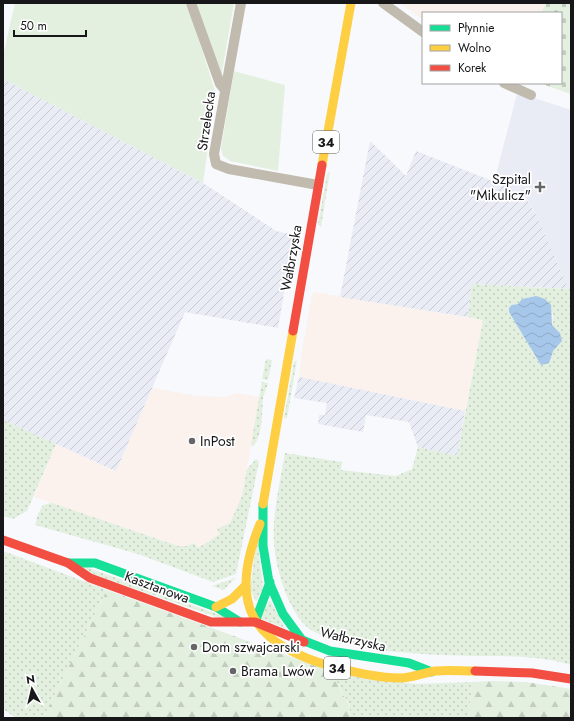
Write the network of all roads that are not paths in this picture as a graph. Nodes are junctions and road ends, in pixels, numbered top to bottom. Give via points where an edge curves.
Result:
1 (191, 3) edge
2 (241, 3) edge
3 (351, 3) edge
4 (383, 3) edge
5 (422, 31) edge
6 (506, 84) edge
7 (224, 89) junction
8 (532, 95) dead end
9 (318, 186) junction
10 (262, 519) junction
11 (3, 540) edge
12 (68, 563) junction
13 (270, 582) junction
14 (245, 586) junction
15 (216, 607) junction
16 (255, 622) junction
17 (241, 623) junction
18 (304, 642) junction
19 (432, 672) junction
20 (571, 679) edge

1 - 7 street
2 - 7 street, Strzelecka
3 - 9 main road, Wałbrzyska / 34
4 - 5 street
6 - 8 street
7 - 9 street, Strzelecka via 214,154 216,164 229,169
9 - 10 main road, Wałbrzyska / 34 via 270,459
10 - 13 main road, Wałbrzyska / 34
10 - 14 main road, Wałbrzyska / 34 via 249,554
11 - 12 main road, Kasztanowa
12 - 15 main road, Kasztanowa via 95,564
12 - 17 main road, Kasztanowa via 90,578 211,622
13 - 16 main road
13 - 18 main road, Wałbrzyska / 34 via 283,615
14 - 15 main road via 237,597
14 - 16 main road, Wałbrzyska / 34 via 248,607
15 - 17 main road, Kasztanowa
16 - 17 main road, Kasztanowa
16 - 18 main road, Kasztanowa
16 - 19 main road, Wałbrzyska / 34 via 273,643 294,654 329,666 409,678
18 - 19 main road, Wałbrzyska / 34 via 354,656 410,663
19 - 20 main road, Wałbrzyska / 34 via 526,672

